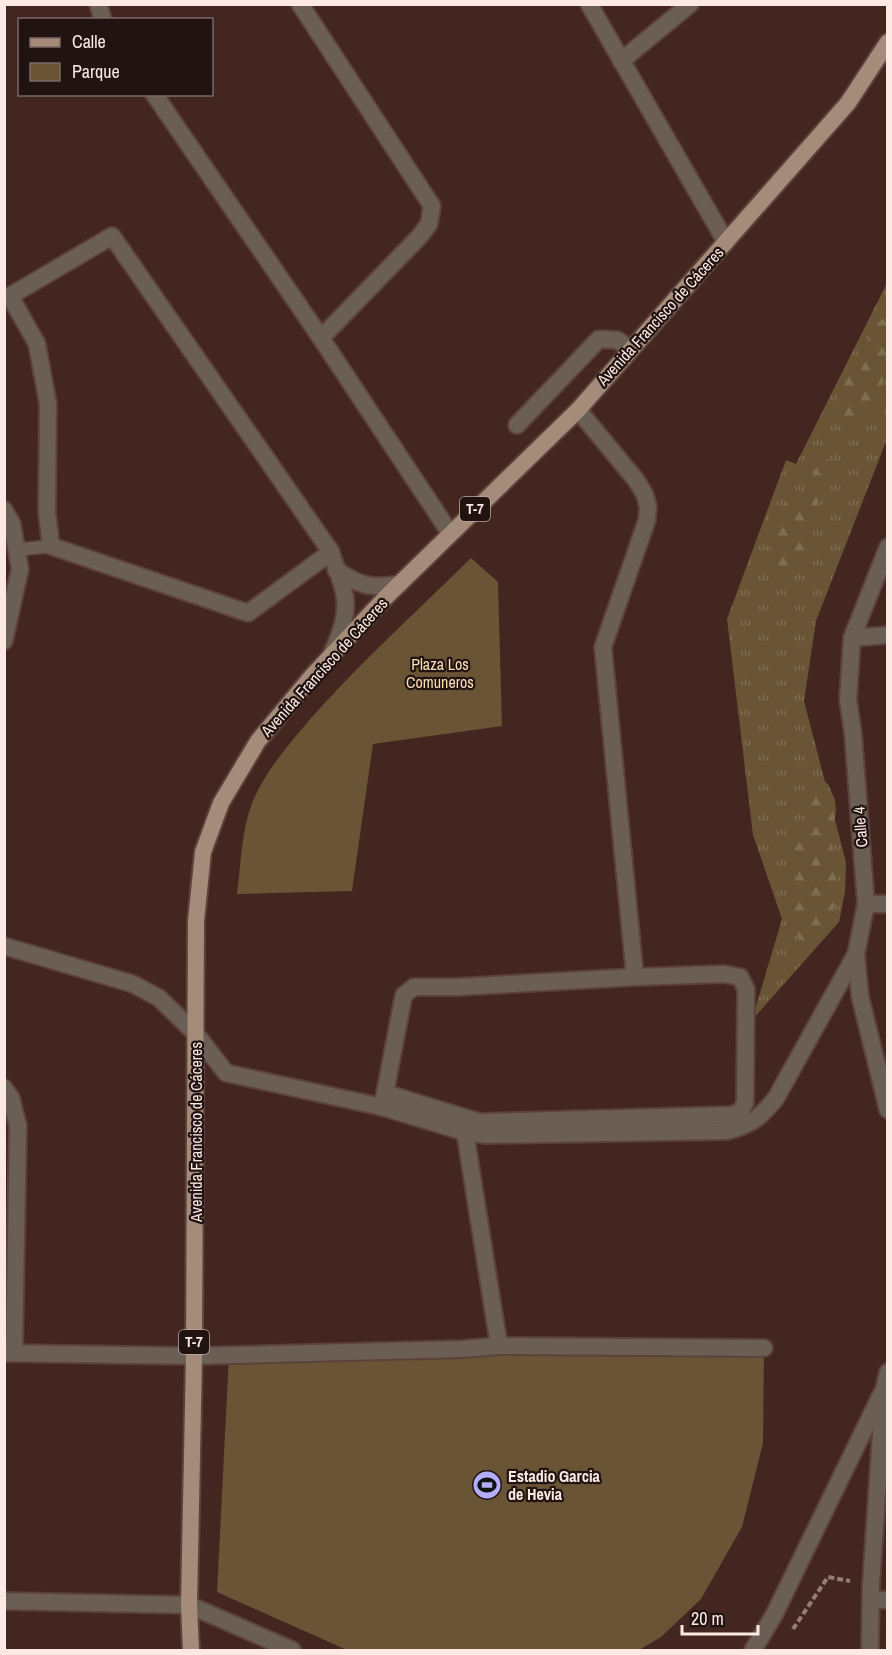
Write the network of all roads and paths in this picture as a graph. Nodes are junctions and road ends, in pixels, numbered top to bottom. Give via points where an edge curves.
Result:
1 (300, 4) edge
2 (589, 4) edge
3 (690, 4) edge
4 (888, 42) edge
5 (621, 61) junction
6 (155, 96) edge
7 (726, 242) junction
8 (321, 338) junction
9 (630, 349) junction
10 (578, 410) junction
11 (517, 425) dead end
12 (4, 510) edge
13 (450, 533) junction
14 (51, 546) junction
15 (888, 548) edge
16 (16, 550) junction
17 (331, 552) junction
18 (336, 570) junction
19 (400, 584) junction
20 (888, 635) edge
21 (852, 638) junction
22 (4, 641) edge
23 (330, 657) junction
24 (866, 904) junction
25 (888, 904) edge
26 (4, 946) edge
27 (856, 954) junction
28 (635, 977) junction
29 (196, 1034) junction
30 (4, 1088) edge
31 (383, 1100) junction
32 (888, 1110) edge
33 (465, 1132) junction
34 (499, 1346) junction
35 (764, 1348) dead end
36 (9, 1352) edge
37 (194, 1356) junction
38 (886, 1383) edge
39 (871, 1593) junction
40 (888, 1600) edge
41 (4, 1601) edge
42 (189, 1605) junction
43 (791, 1632) dead end
44 (191, 1650) edge
45 (292, 1650) edge
46 (753, 1650) edge
47 (870, 1650) edge

1 - 8 street via 432,206 429,224 420,236
2 - 5 street
3 - 5 street
4 - 7 main road, Avenida Francisco de Cáceres / T-7 via 848,103
5 - 7 street
6 - 8 street
7 - 9 main road, Avenida Francisco de Cáceres / T-7
8 - 13 street
9 - 10 main road, Avenida Francisco de Cáceres / T-7
9 - 11 street via 617,340 599,339
10 - 13 main road, Avenida Francisco de Cáceres / T-7
10 - 28 street via 636,480 648,507 647,520 603,647
12 - 16 street via 12,524
13 - 19 main road, Avenida Francisco de Cáceres / T-7
14 - 16 lane
14 - 17 street via 248,613
14 - 17 street via 47,513 48,404 37,344 10,296 112,236
15 - 21 street, Calle 4
16 - 22 street via 20,569
17 - 18 street
18 - 19 street via 368,587
18 - 23 street via 344,589 346,609
19 - 23 main road, Avenida Francisco de Cáceres / T-7
20 - 21 street
21 - 24 street, Calle 4 via 848,700
23 - 29 main road, Avenida Francisco de Cáceres / T-7 via 258,741 221,803 203,852 196,921
24 - 25 street
24 - 27 street, Calle 4
26 - 29 street via 133,984 159,998
27 - 32 street, Calle 4 via 860,996
27 - 33 street via 776,1098 747,1125 727,1131 486,1135
28 - 31 street via 414,987 404,995
28 - 31 street via 740,977 746,989 746,1024 745,1103 740,1112 479,1122
29 - 31 street via 226,1073
29 - 37 main road, Avenida Francisco de Cáceres / T-7
30 - 36 street via 11,1098 18,1126
31 - 33 street
33 - 34 street
34 - 35 street
34 - 37 street
36 - 37 street
37 - 42 main road, Avenida Francisco de Cáceres / T-7
38 - 39 street
38 - 46 street via 774,1615
39 - 40 street
39 - 43 path via 828,1577
39 - 47 street
41 - 42 street
42 - 44 main road, Avenida Francisco de Cáceres / T-7
42 - 45 street

